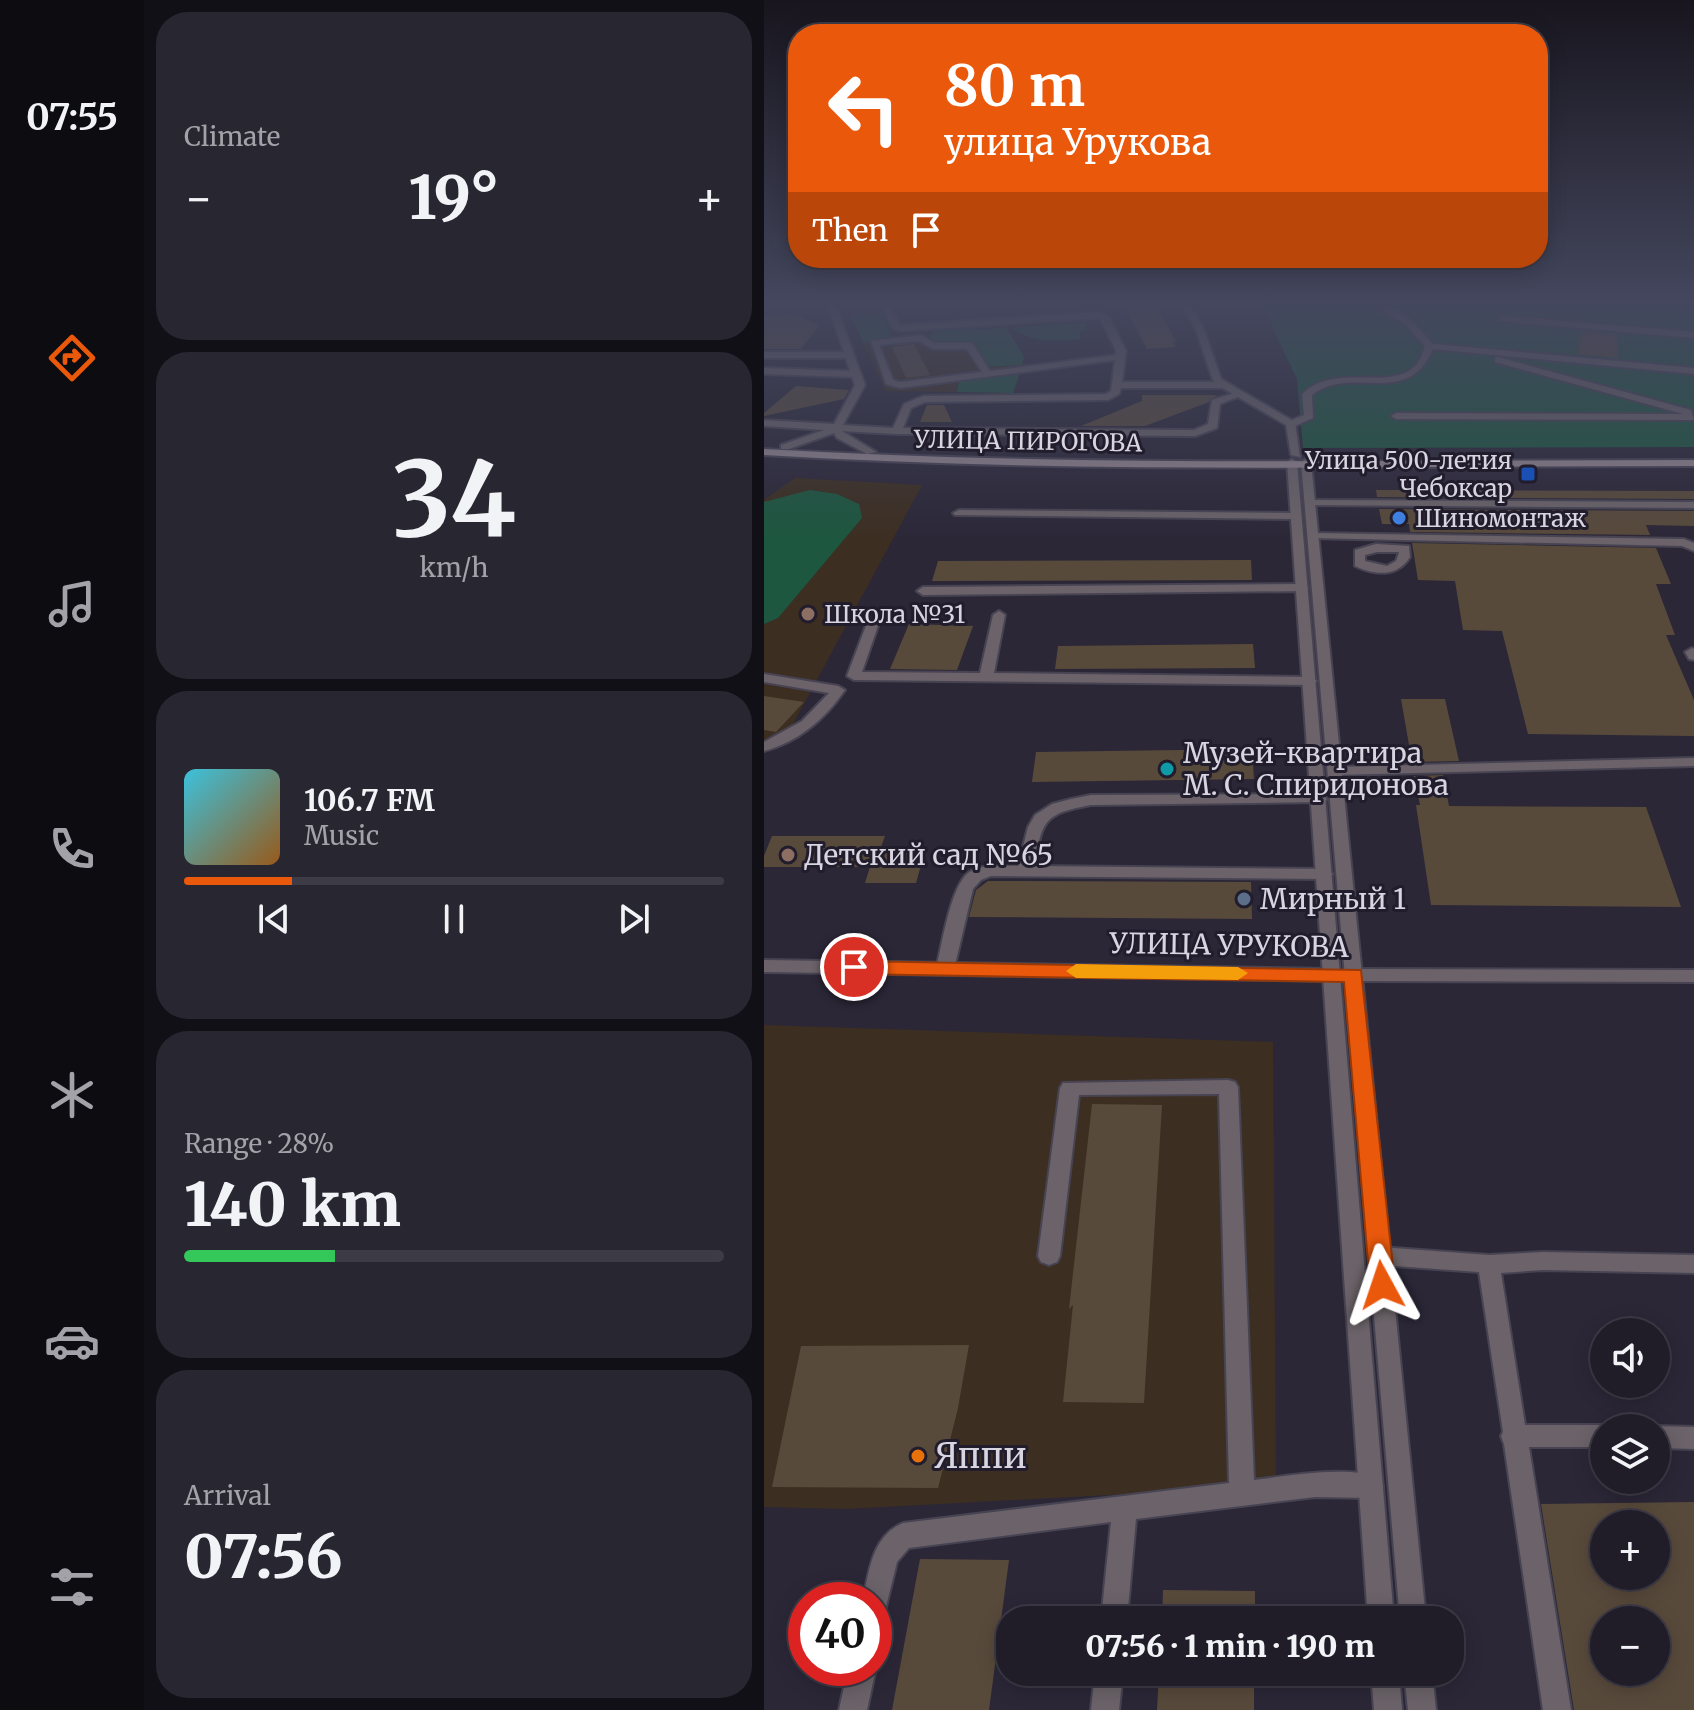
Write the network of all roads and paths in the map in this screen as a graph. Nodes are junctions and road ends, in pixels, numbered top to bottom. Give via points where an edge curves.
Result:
1 (860, 383) edge
2 (891, 383) edge
3 (912, 383) edge
4 (1329, 383) edge
5 (1578, 383) edge
6 (1117, 385) joint
7 (1220, 385) joint
8 (1238, 395) junction
9 (1396, 416) dead end
10 (1694, 416) edge
11 (764, 423) edge
12 (1291, 424) junction
13 (836, 429) junction
14 (897, 431) junction
15 (764, 445) edge
16 (782, 450) junction
17 (764, 452) edge
18 (869, 455) junction
19 (1298, 460) junction
20 (1692, 461) edge
21 (1311, 503) junction
22 (1694, 505) edge
23 (959, 513) dead end
24 (1296, 516) junction
25 (1306, 536) junction
26 (1694, 547) edge
27 (1310, 588) junction
28 (923, 591) dead end
29 (999, 615) dead end
30 (873, 623) dead end
31 (764, 678) edge
32 (986, 678) junction
33 (1319, 681) junction
34 (764, 747) edge
35 (1694, 762) edge
36 (1326, 771) junction
37 (1329, 799) junction
38 (1025, 872) junction
39 (1325, 874) junction
40 (764, 966) edge
41 (945, 969) junction
42 (1344, 975) junction
43 (1694, 976) edge
44 (1049, 1256) dead end
45 (1354, 1256) junction
46 (1380, 1256) junction
47 (1489, 1264) junction
48 (1694, 1264) edge
49 (1513, 1436) junction
50 (1590, 1436) edge
51 (1670, 1437) edge
52 (1694, 1438) edge
53 (1371, 1486) junction
54 (1401, 1486) junction
55 (1242, 1493) junction
56 (1125, 1506) junction
57 (880, 1582) edge
58 (1115, 1606) edge
59 (1380, 1606) edge
60 (1412, 1606) edge
61 (858, 1686) edge
62 (1108, 1686) edge
63 (1386, 1686) edge
64 (1419, 1686) edge
65 (853, 1710) edge
66 (1105, 1710) edge
67 (1388, 1710) edge
68 (1422, 1710) edge
69 (1557, 1710) edge

1 - 13 street
2 - 3 street
4 - 12 street via 1311,389 1309,416
5 - 10 street
6 - 7 street
6 - 14 street via 1113,394 1096,398 923,399 907,406
7 - 8 street
8 - 12 street
8 - 14 street via 1215,402 1213,426 1200,432
9 - 10 street
11 - 13 street
12 - 19 street
13 - 14 street
13 - 16 street
13 - 18 street
15 - 16 main road, УЛИЦА ПИРОГОВА
16 - 17 main road, УЛИЦА ПИРОГОВА
16 - 18 main road, УЛИЦА ПИРОГОВА
18 - 19 main road, УЛИЦА ПИРОГОВА via 1087,463
19 - 20 main road, УЛИЦА ПИРОГОВА
19 - 21 street
19 - 24 street
21 - 22 street
21 - 25 street
23 - 24 street
24 - 25 street
25 - 26 street via 1405,543
25 - 27 street
27 - 28 street
27 - 33 street
29 - 32 street
30 - 32 street via 854,676
31 - 34 street via 838,690 809,725
32 - 33 street
33 - 36 street
35 - 36 street
36 - 37 street
37 - 38 street via 1091,800 1055,806 1042,813 1035,827
37 - 39 street
37 - 42 street
38 - 39 street
38 - 41 street via 990,871 975,876 965,888
39 - 42 street
40 - 41 street, УЛИЦА УРУКОВА
41 - 42 street, УЛИЦА УРУКОВА
42 - 43 street, УЛИЦА УРУКОВА
42 - 45 street
42 - 46 street
44 - 55 street via 1070,1088 1228,1087
45 - 46 street
45 - 53 street
46 - 47 street
46 - 54 street
47 - 48 street
47 - 49 street
49 - 50 street
49 - 69 street
51 - 52 street
53 - 54 street
53 - 55 street via 1315,1485
53 - 59 street
54 - 60 street
55 - 56 street
56 - 57 street via 903,1536 885,1556
56 - 58 street
61 - 65 street
62 - 66 street
63 - 67 street
64 - 68 street

